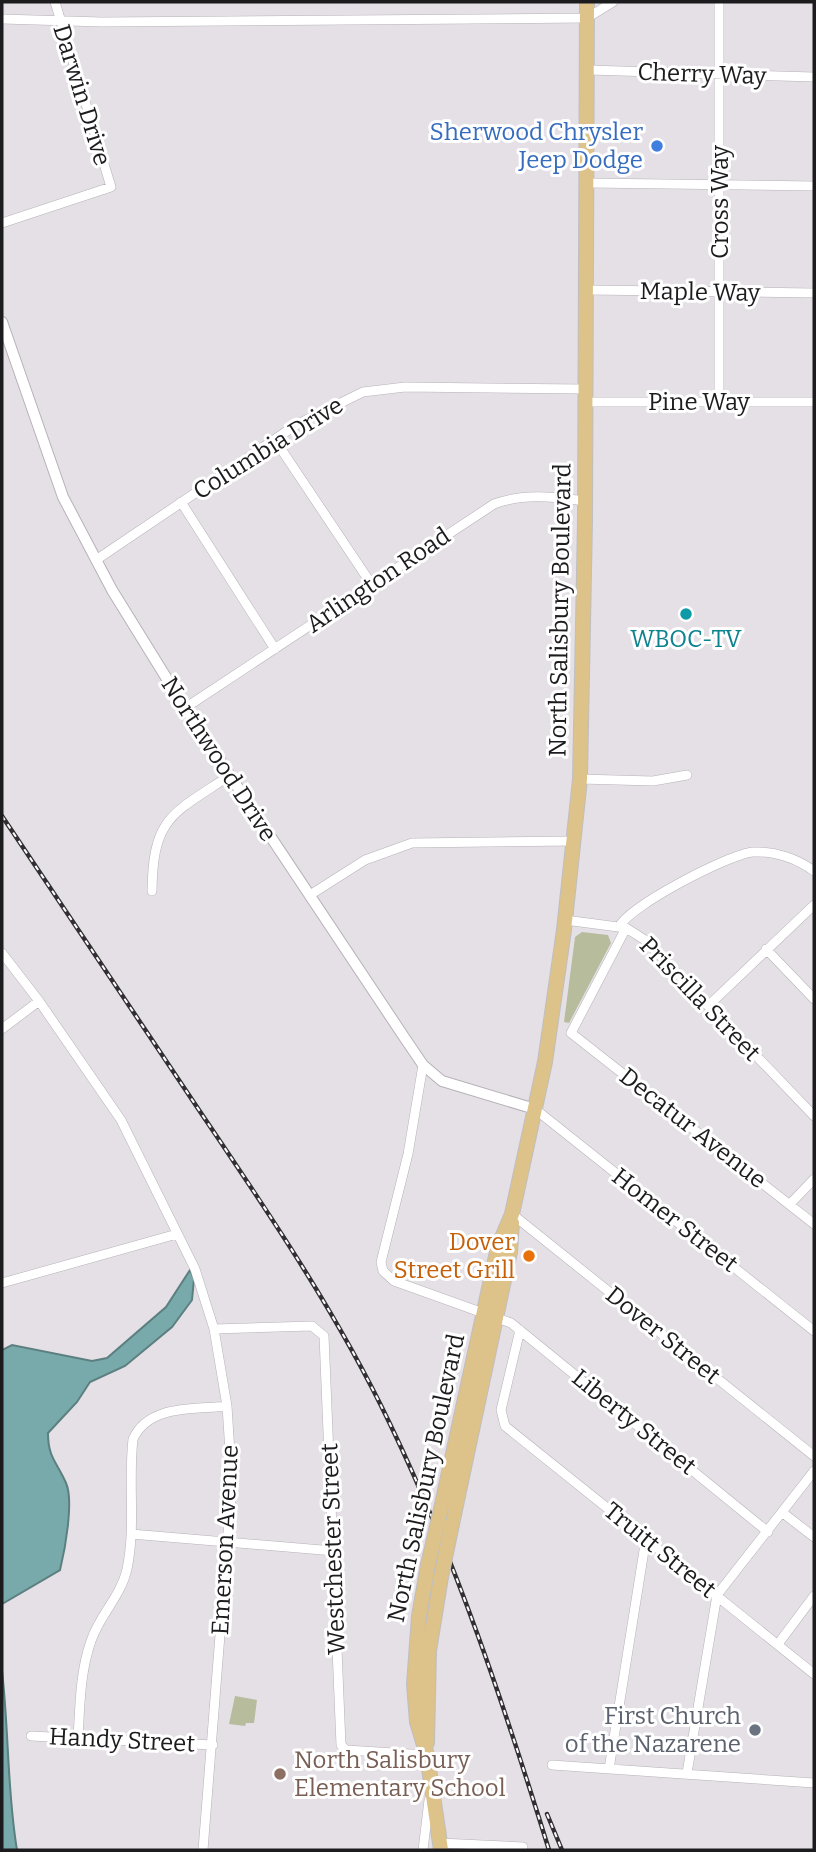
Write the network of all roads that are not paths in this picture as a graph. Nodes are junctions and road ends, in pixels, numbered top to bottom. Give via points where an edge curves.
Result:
1 (55, 2) edge
2 (587, 2) edge
3 (613, 2) edge
4 (719, 2) edge
5 (587, 18) junction
6 (2, 19) edge
7 (60, 20) junction
8 (589, 70) junction
9 (720, 76) junction
10 (814, 78) edge
11 (588, 183) junction
12 (720, 185) junction
13 (814, 186) edge
14 (2, 223) edge
15 (587, 290) junction
16 (721, 291) junction
17 (814, 293) edge
18 (2, 322) edge
19 (584, 396) junction
20 (719, 401) junction
21 (814, 402) edge
22 (275, 440) junction
23 (585, 501) junction
24 (181, 502) junction
25 (96, 561) junction
26 (372, 585) junction
27 (275, 649) junction
28 (185, 708) junction
29 (687, 775) dead end
30 (229, 776) junction
31 (580, 779) junction
32 (575, 841) junction
33 (814, 871) edge
34 (152, 891) dead end
35 (310, 895) junction
36 (814, 905) edge
37 (565, 920) junction
38 (622, 928) junction
39 (766, 949) junction
40 (2, 953) edge
41 (814, 999) edge
42 (39, 1001) junction
43 (708, 1006) junction
44 (2, 1028) edge
45 (423, 1065) junction
46 (535, 1109) junction
47 (814, 1116) edge
48 (814, 1179) edge
49 (790, 1204) junction
50 (512, 1214) junction
51 (814, 1224) edge
52 (177, 1234) junction
53 (2, 1283) edge
54 (490, 1315) junction
55 (214, 1329) junction
56 (520, 1330) junction
57 (814, 1331) edge
58 (228, 1406) junction
59 (814, 1456) edge
60 (814, 1471) edge
61 (783, 1513) junction
62 (768, 1532) junction
63 (131, 1534) junction
64 (814, 1537) edge
65 (646, 1538) junction
66 (229, 1541) junction
67 (334, 1551) junction
68 (717, 1595) junction
69 (814, 1596) edge
70 (778, 1644) junction
71 (814, 1674) edge
72 (31, 1736) dead end
73 (78, 1738) junction
74 (213, 1745) junction
75 (426, 1755) junction
76 (552, 1765) dead end
77 (609, 1769) junction
78 (687, 1773) junction
79 (814, 1783) edge
80 (431, 1784) junction
81 (440, 1847) edge
82 (523, 1847) dead end
83 (203, 1850) edge
84 (424, 1850) edge

1 - 7 street, Darwin Drive
2 - 5 main road, North Salisbury Boulevard
3 - 5 street
4 - 9 street, Cross Way
5 - 7 street
5 - 8 main road, North Salisbury Boulevard
6 - 7 street
7 - 14 street, Darwin Drive via 111,187
8 - 9 street, Cherry Way
8 - 11 main road, North Salisbury Boulevard
9 - 10 street, Cherry Way
9 - 12 street, Cross Way
11 - 12 street
11 - 15 main road, North Salisbury Boulevard
12 - 13 street
12 - 16 street, Cross Way
15 - 16 street, Maple Way
15 - 19 main road, North Salisbury Boulevard
16 - 17 street, Maple Way
16 - 20 street, Cross Way
18 - 25 street, Northwood Drive via 63,497
19 - 20 street, Pine Way
19 - 22 street, Columbia Drive via 465,386 381,388 337,402
19 - 23 main road, North Salisbury Boulevard
20 - 21 street, Pine Way
22 - 24 street, Columbia Drive
22 - 26 street
23 - 26 street, Arlington Road via 545,495 494,504
23 - 31 main road, North Salisbury Boulevard
24 - 25 street, Columbia Drive
24 - 27 street
25 - 28 street, Northwood Drive
26 - 27 street, Arlington Road
27 - 28 street, Arlington Road
28 - 30 street, Northwood Drive
29 - 31 street via 653,781
30 - 34 street via 166,822 154,851
30 - 35 street, Northwood Drive
31 - 32 main road, North Salisbury Boulevard
32 - 35 street via 412,843 365,860
32 - 37 main road, North Salisbury Boulevard
33 - 38 street via 778,855 742,853 641,906
35 - 45 street, Northwood Drive
36 - 39 street
37 - 38 street, Priscilla Street
37 - 46 main road, North Salisbury Boulevard
38 - 43 street, Priscilla Street via 645,940
38 - 49 street, Decatur Avenue via 571,1033
39 - 41 street
39 - 43 street
40 - 42 street, Emerson Avenue
42 - 44 street
42 - 52 street, Emerson Avenue via 121,1120
43 - 47 street, Priscilla Street
45 - 46 street, Northwood Drive via 442,1082
45 - 54 street, Liberty Street via 383,1271 394,1281
46 - 50 main road, North Salisbury Boulevard
46 - 57 street, Homer Street
48 - 49 street
49 - 51 street, Decatur Avenue
50 - 54 main road, North Salisbury Boulevard via 510,1252
50 - 59 street, Dover Street
52 - 53 street
52 - 55 street, Emerson Avenue via 195,1269
54 - 56 street, Liberty Street
54 - 75 main road, North Salisbury Boulevard, bridge via 429,1651
54 - 75 main road, North Salisbury Boulevard, bridge via 419,1616 414,1684
55 - 58 street, Emerson Avenue
55 - 67 street, Westchester Street via 312,1326 324,1336
56 - 62 street, Liberty Street
56 - 65 street, Truitt Street via 501,1410 505,1426
58 - 63 street via 155,1415 137,1430 131,1453
58 - 66 street, Emerson Avenue via 233,1455
60 - 61 street
61 - 62 street
61 - 64 street
62 - 68 street
63 - 66 street
63 - 73 street via 124,1579 91,1640 82,1674
65 - 68 street, Truitt Street
65 - 77 street
66 - 67 street
66 - 74 street, Emerson Avenue
67 - 75 street, Westchester Street via 339,1735 346,1750
68 - 70 street, Truitt Street
68 - 78 street
69 - 70 street
70 - 71 street, Truitt Street
72 - 73 street, Handy Street
73 - 74 street, Handy Street
74 - 83 street, Emerson Avenue
75 - 80 main road, North Salisbury Boulevard
76 - 77 street
77 - 78 street
78 - 79 street
80 - 81 main road, North Salisbury Boulevard
80 - 84 street
81 - 82 street

